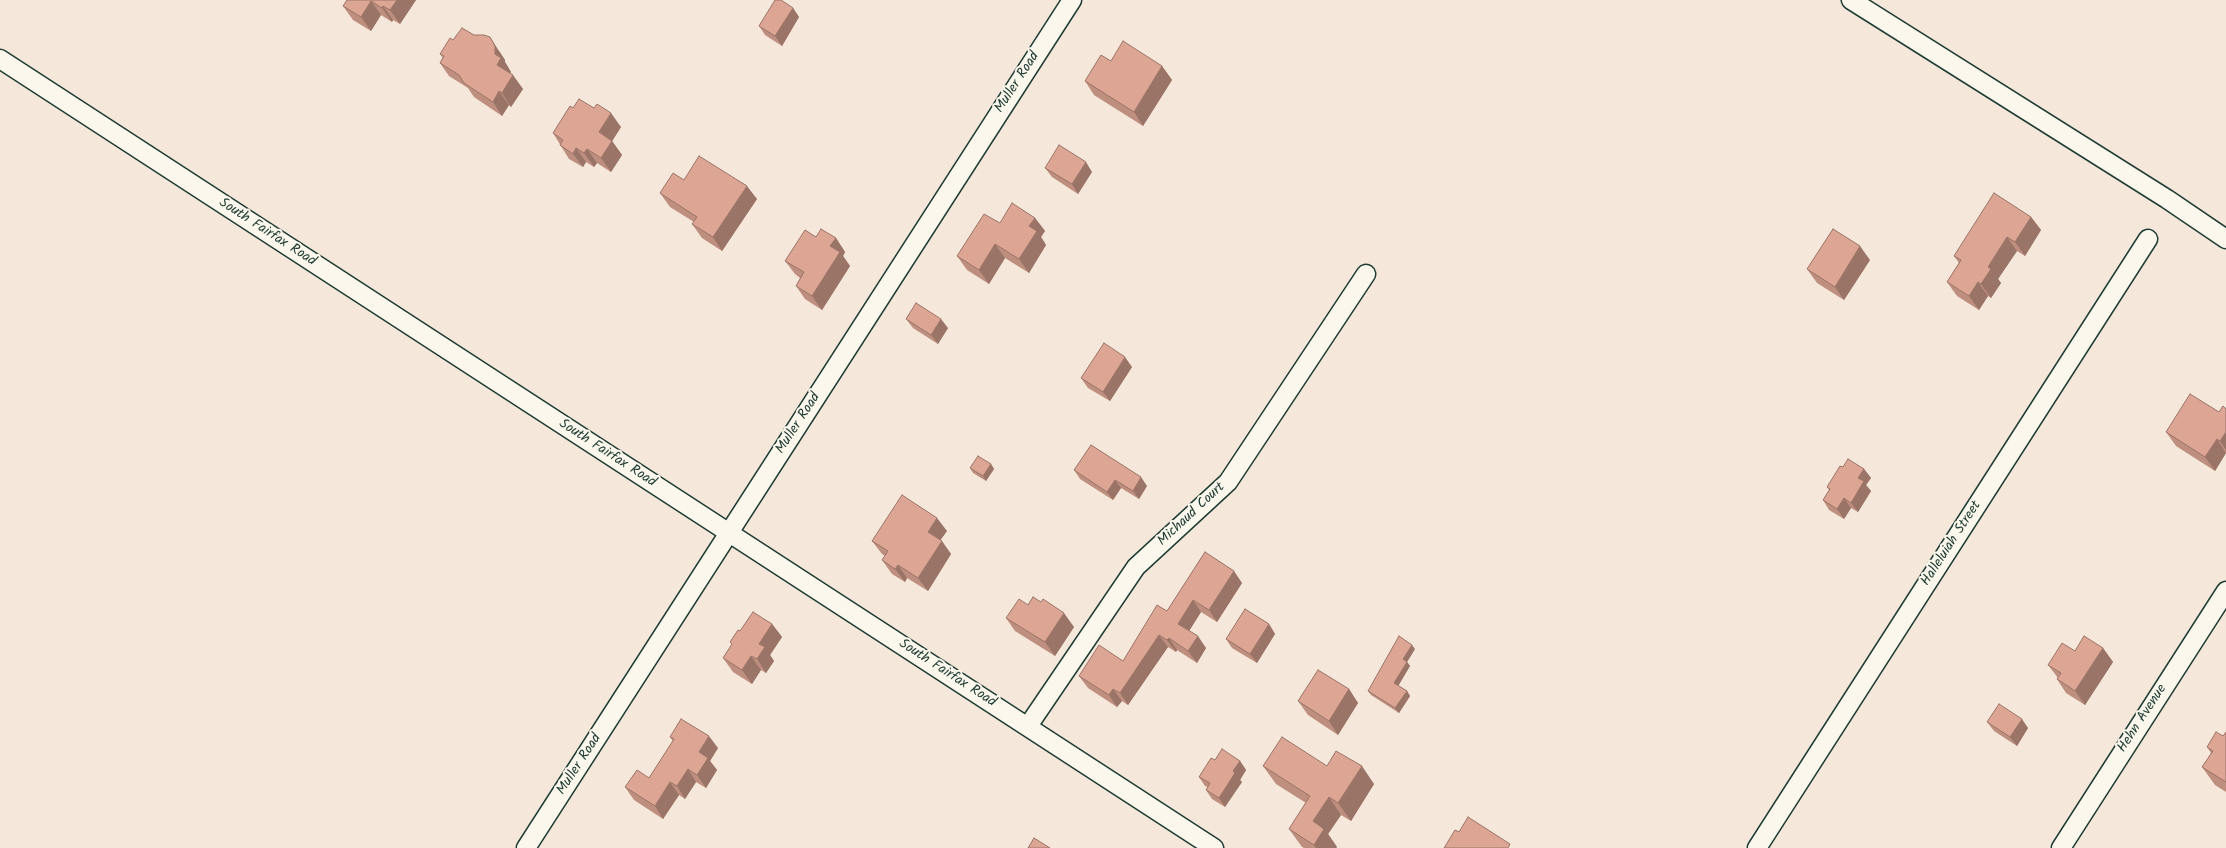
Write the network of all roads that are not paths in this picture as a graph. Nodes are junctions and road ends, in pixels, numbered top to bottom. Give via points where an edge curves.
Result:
1 (1072, 0) edge
2 (1851, 0) edge
3 (0, 59) edge
4 (2148, 239) dead end
5 (2226, 239) edge
6 (1366, 274) dead end
7 (728, 533) junction
8 (2226, 591) edge
9 (1028, 726) junction
10 (526, 848) edge
11 (1214, 848) edge
12 (1757, 848) edge
13 (2061, 848) edge

1 - 7 street, Muller Road
2 - 5 street
3 - 7 street, South Fairfax Road
4 - 12 street, Halleluiah Street
6 - 9 street, Michaud Court via 1228,482 1136,567
7 - 9 street, South Fairfax Road
7 - 10 street, Muller Road
8 - 13 street, Hehn Avenue
9 - 11 street, South Fairfax Road

